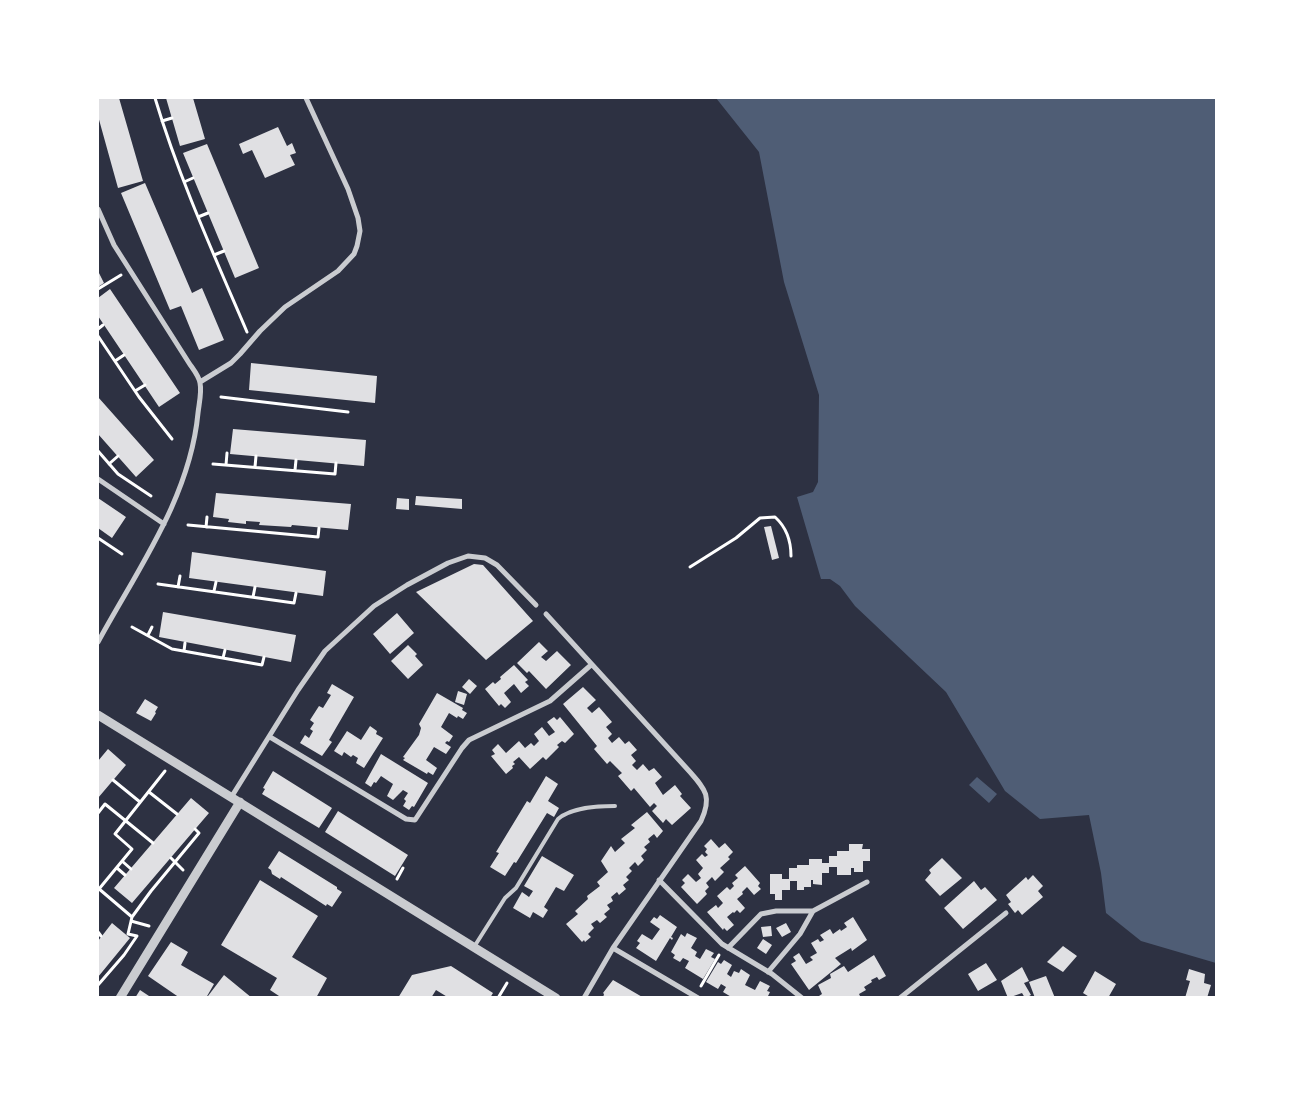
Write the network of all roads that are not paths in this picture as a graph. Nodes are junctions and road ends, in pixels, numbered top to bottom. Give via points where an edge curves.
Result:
1 (306, 98) edge
2 (98, 209) edge
3 (200, 382) junction
4 (98, 479) edge
5 (164, 524) junction
6 (536, 605) dead end
7 (546, 614) dead end
8 (98, 642) edge
9 (591, 665) junction
10 (98, 715) edge
11 (270, 736) junction
12 (232, 796) junction
13 (240, 802) junction
14 (615, 806) dead end
15 (659, 880) junction
16 (867, 882) dead end
17 (813, 911) junction
18 (1006, 913) dead end
19 (474, 947) junction
20 (614, 948) junction
21 (728, 948) junction
22 (768, 972) junction
23 (802, 997) edge
24 (120, 998) edge
25 (556, 998) edge
26 (584, 998) edge
27 (698, 998) edge
28 (900, 998) edge

1 - 3 street via 356,211 360,225 357,246 338,271 285,307 231,363
2 - 3 street via 114,244
3 - 5 street via 194,441 181,486
4 - 5 street
5 - 8 street
6 - 11 street via 497,564 485,558 468,556 448,563 374,606 325,651
7 - 9 street
9 - 11 street via 550,701 469,740 415,820 406,819
9 - 15 street via 701,784 707,796 701,821
10 - 12 street
11 - 12 street
12 - 13 street
13 - 19 street
13 - 24 street
14 - 19 lane via 573,811 558,819 516,888 505,898
15 - 20 street
15 - 21 street via 712,936
16 - 17 street
17 - 21 street via 761,914
17 - 22 street via 800,934
18 - 28 street
19 - 25 street
20 - 26 street
20 - 27 street
21 - 22 street
22 - 23 street

